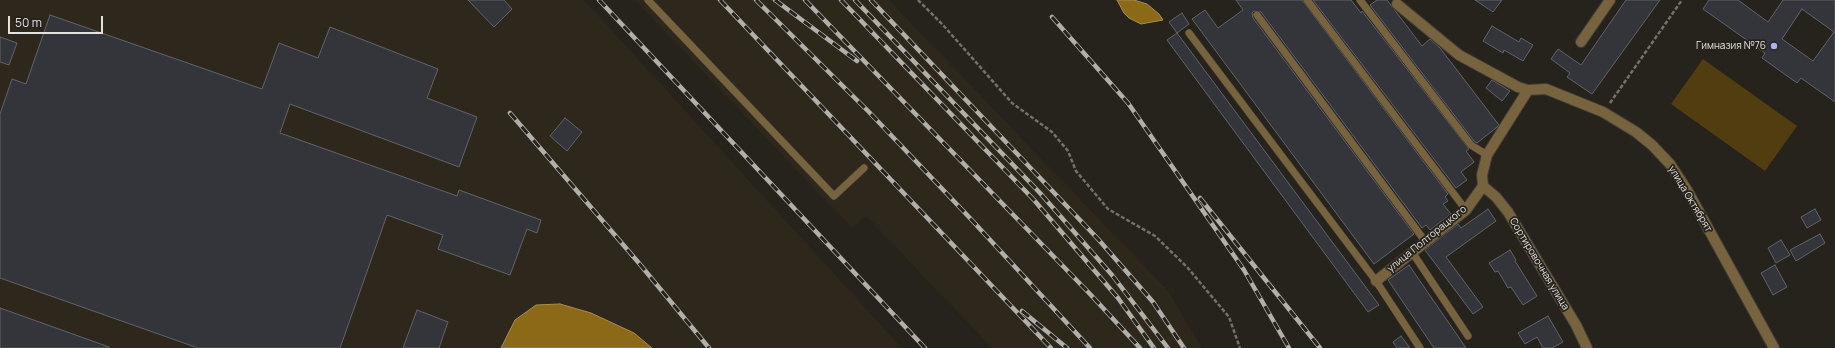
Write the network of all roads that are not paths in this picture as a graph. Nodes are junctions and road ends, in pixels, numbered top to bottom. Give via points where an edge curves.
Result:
1 (648, 0) edge
2 (1307, 0) edge
3 (1360, 0) edge
4 (1610, 0) edge
5 (1395, 2) edge
6 (1257, 15) dead end
7 (1188, 33) dead end
8 (1581, 42) dead end
9 (1528, 90) junction
10 (1487, 155) junction
11 (864, 168) dead end
12 (1483, 186) junction
13 (1466, 210) junction
14 (1425, 242) junction
15 (1412, 252) junction
16 (1376, 281) junction
17 (1468, 336) dead end
18 (1420, 348) edge
19 (1587, 348) edge
20 (1774, 348) edge

1 - 11 lane via 834,196
2 - 13 lane
3 - 10 lane via 1471,145
4 - 8 street
5 - 9 street, улица Октябрят via 1459,54
6 - 14 lane
7 - 16 lane
9 - 10 street
9 - 20 street, улица Октябрят via 1546,89 1604,112 1636,132 1670,164 1687,190
10 - 12 street via 1482,174
12 - 13 street, улица Полторацкого
12 - 19 street, Сортировочная улица via 1496,196 1508,212 1576,325
13 - 14 street, улица Полторацкого
14 - 15 street, улица Полторацкого
15 - 16 street, улица Полторацкого
15 - 17 lane
16 - 18 lane

